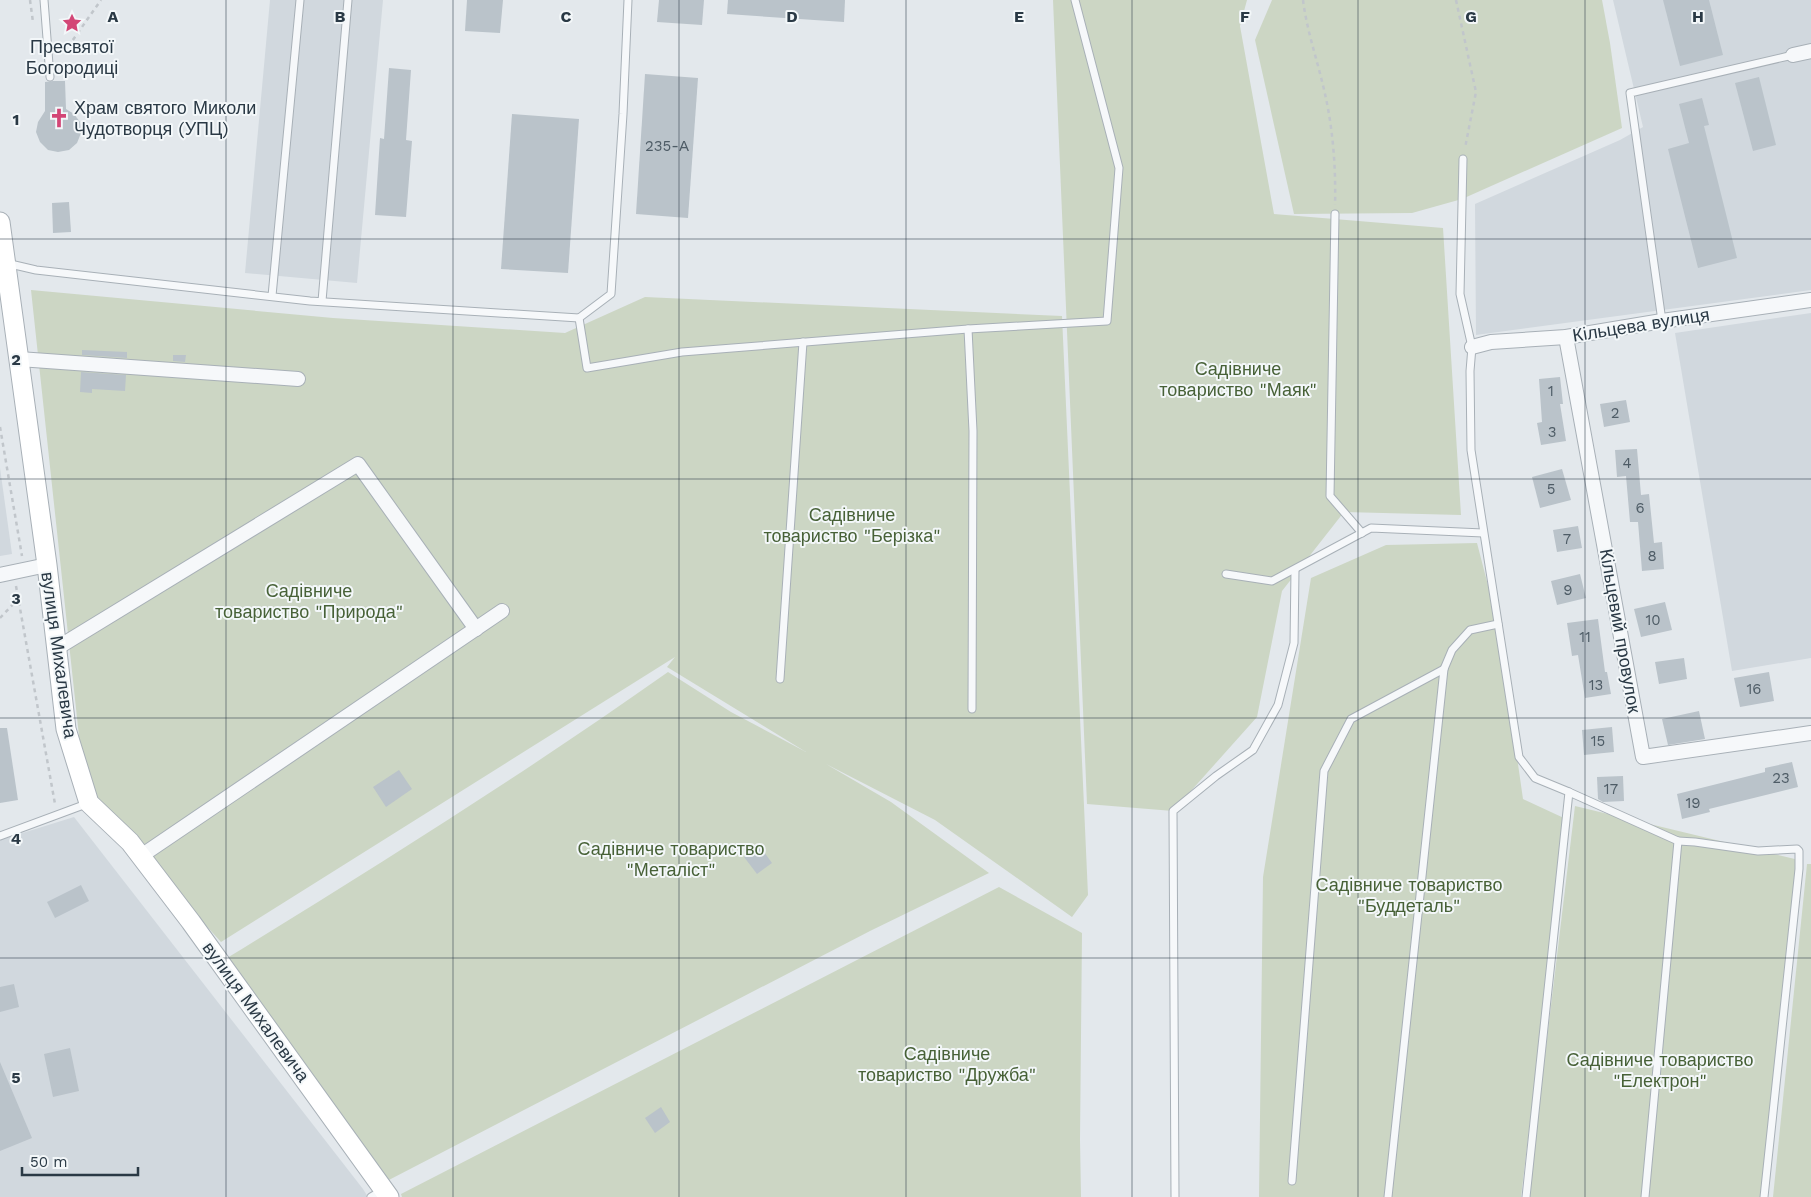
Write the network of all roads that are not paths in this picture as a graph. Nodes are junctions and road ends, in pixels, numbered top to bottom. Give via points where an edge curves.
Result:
1 (44, 0) edge
2 (300, 0) edge
3 (348, 0) edge
4 (628, 0) edge
5 (1075, 0) edge
6 (1811, 51) edge
7 (1793, 55) joint
8 (50, 77) dead end
9 (1463, 159) road end
10 (1335, 214) road end
11 (0, 222) edge
12 (3, 262) edge
13 (272, 296) junction
14 (1811, 300) edge
15 (322, 301) junction
16 (579, 318) junction
17 (1662, 321) junction
18 (968, 329) junction
19 (1566, 337) junction
20 (803, 342) junction
21 (1472, 348) junction
22 (19, 359) junction
23 (298, 379) dead end
24 (1362, 533) junction
25 (1483, 533) junction
26 (47, 565) junction
27 (1295, 570) junction
28 (12, 572) edge
29 (1226, 574) dead end
30 (502, 612) dead end
31 (1498, 624) junction
32 (476, 629) junction
33 (57, 648) junction
34 (1444, 669) junction
35 (780, 679) dead end
36 (972, 709) dead end
37 (1811, 733) edge
38 (1569, 792) junction
39 (89, 803) junction
40 (0, 836) edge
41 (1678, 841) junction
42 (141, 856) junction
43 (1292, 1181) dead end
44 (381, 1194) edge
45 (1174, 1197) edge
46 (1388, 1197) edge
47 (1526, 1197) edge
48 (1645, 1197) edge
49 (1764, 1197) edge

1 - 8 lane
2 - 13 lane
3 - 15 lane
4 - 16 lane via 610,294
5 - 18 lane via 1119,168 1106,321
6 - 7 street
7 - 17 lane via 1630,93
9 - 21 lane via 1460,294
10 - 24 lane via 1330,496
11 - 12 street, вулиця Михалевича
12 - 13 lane via 36,270
12 - 22 street, вулиця Михалевича
13 - 15 lane
14 - 17 street, Кільцева вулиця
15 - 16 lane
16 - 20 lane via 587,368 682,352
17 - 19 street, Кільцева вулиця
18 - 20 lane
18 - 36 lane via 973,431
19 - 21 street, Кільцева вулиця via 1491,342
19 - 37 street, Кільцевий провулок via 1643,757
20 - 35 lane
21 - 25 lane via 1471,450
22 - 23 street
22 - 26 street, вулиця Михалевича
24 - 25 lane via 1370,528
24 - 27 lane
25 - 31 lane
26 - 28 street
26 - 33 street, вулиця Михалевича
27 - 29 lane via 1272,581
27 - 45 lane via 1294,644 1278,705 1253,750 1173,811
30 - 32 street
31 - 34 lane via 1470,630 1452,650
31 - 38 lane via 1519,757 1534,778
32 - 33 street via 358,464
32 - 42 street
33 - 39 street, вулиця Михалевича via 66,729
34 - 43 lane via 1351,719 1324,771
34 - 46 lane
38 - 41 lane
38 - 47 lane
39 - 40 lane
39 - 42 street, вулиця Михалевича
41 - 48 lane
41 - 49 lane via 1758,851 1799,851
42 - 44 street, вулиця Михалевича via 191,922

